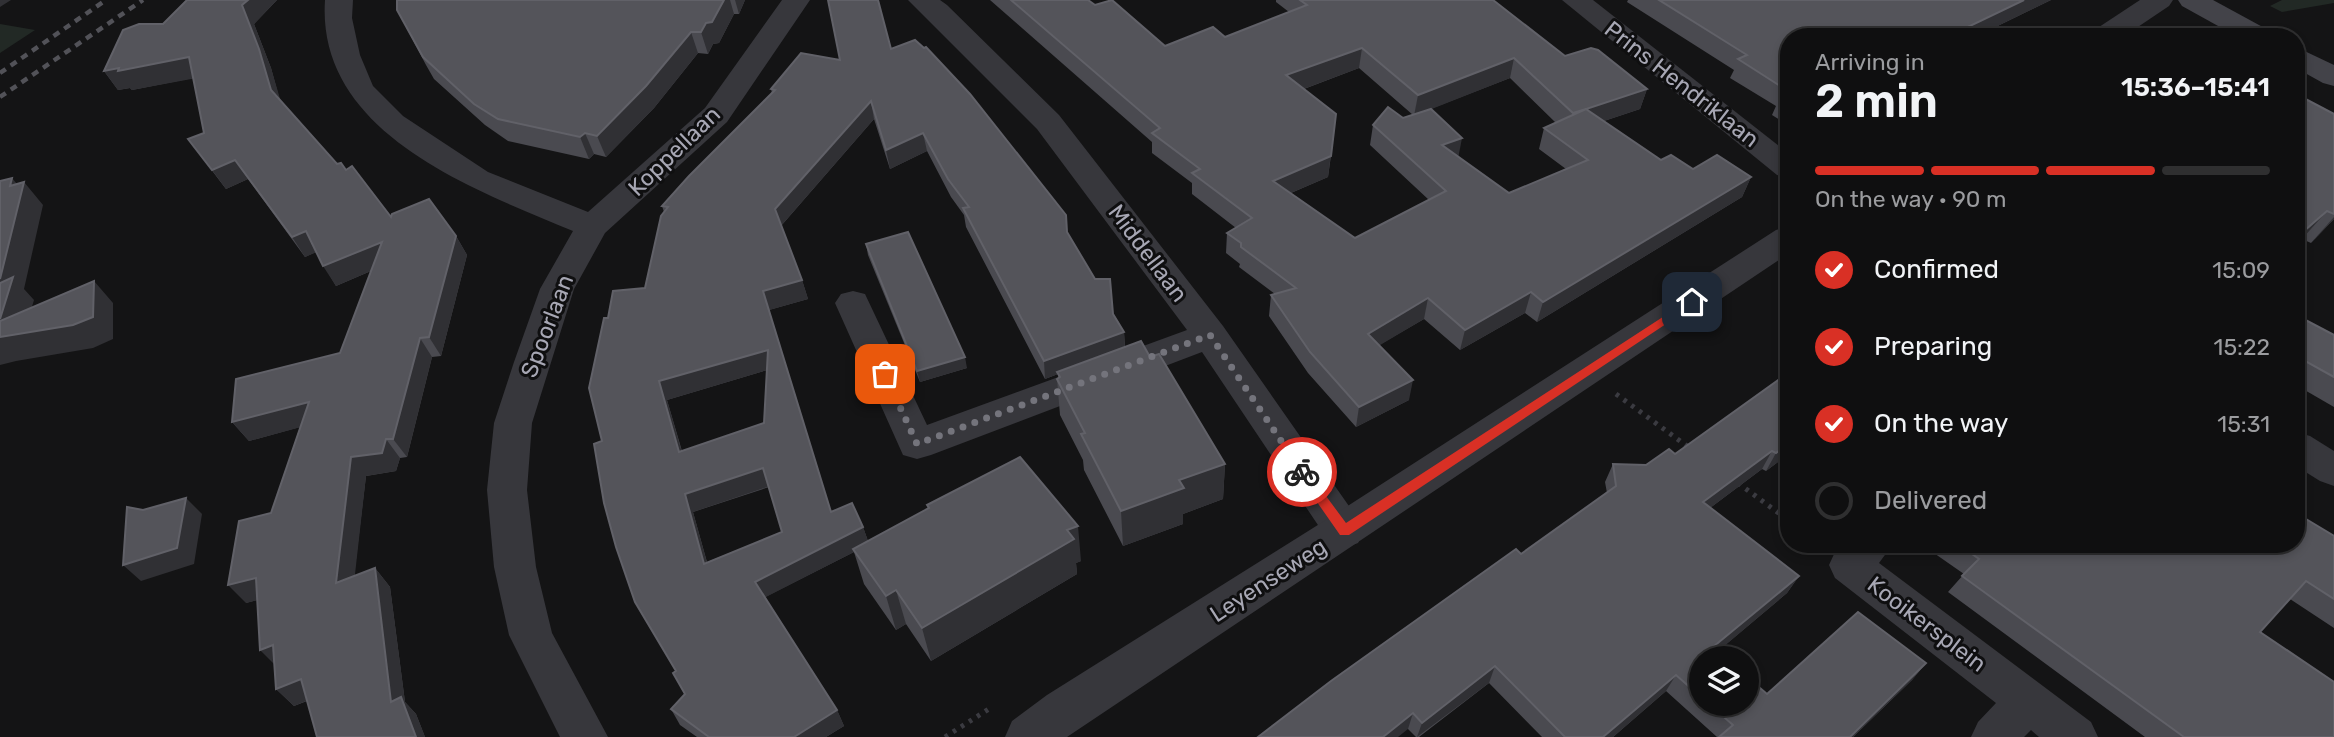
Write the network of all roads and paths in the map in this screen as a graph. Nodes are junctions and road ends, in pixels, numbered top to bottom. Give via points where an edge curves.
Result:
1 (339, 0) edge
2 (796, 0) edge
3 (922, 0) edge
4 (1576, 0) edge
5 (2158, 0) edge
6 (2192, 0) edge
7 (2116, 28) edge
8 (2243, 28) edge
9 (2305, 61) edge
10 (2334, 77) edge
11 (1780, 162) edge
12 (592, 226) junction
13 (1780, 243) edge
14 (853, 303) dead end
15 (1210, 335) junction
16 (1615, 394) dead end
17 (2305, 452) edge
18 (1702, 457) edge
19 (2334, 470) edge
20 (1734, 481) edge
21 (1780, 514) edge
22 (1344, 531) junction
23 (1863, 553) edge
24 (2028, 701) junction
25 (585, 737) edge
26 (1029, 737) edge
27 (1994, 737) edge
28 (2075, 737) edge

1 - 12 street via 346,55 360,89 392,123 477,179
2 - 12 street, Koppellaan via 716,115
3 - 15 street, Middellaan via 1048,122
4 - 11 street, Prins Hendriklaan
5 - 7 street
6 - 8 main road
9 - 10 main road
12 - 25 street, Spoorlaan via 557,289 532,362 513,423 507,490 515,567 531,635
13 - 22 street, Leyenseweg
14 - 15 street via 917,444
15 - 22 street, Middellaan
16 - 18 path
17 - 19 street
20 - 21 path
22 - 26 street, Leyenseweg
23 - 24 street, Kooikersplein via 1850,565
24 - 27 street
24 - 28 street, Kooikersplein

